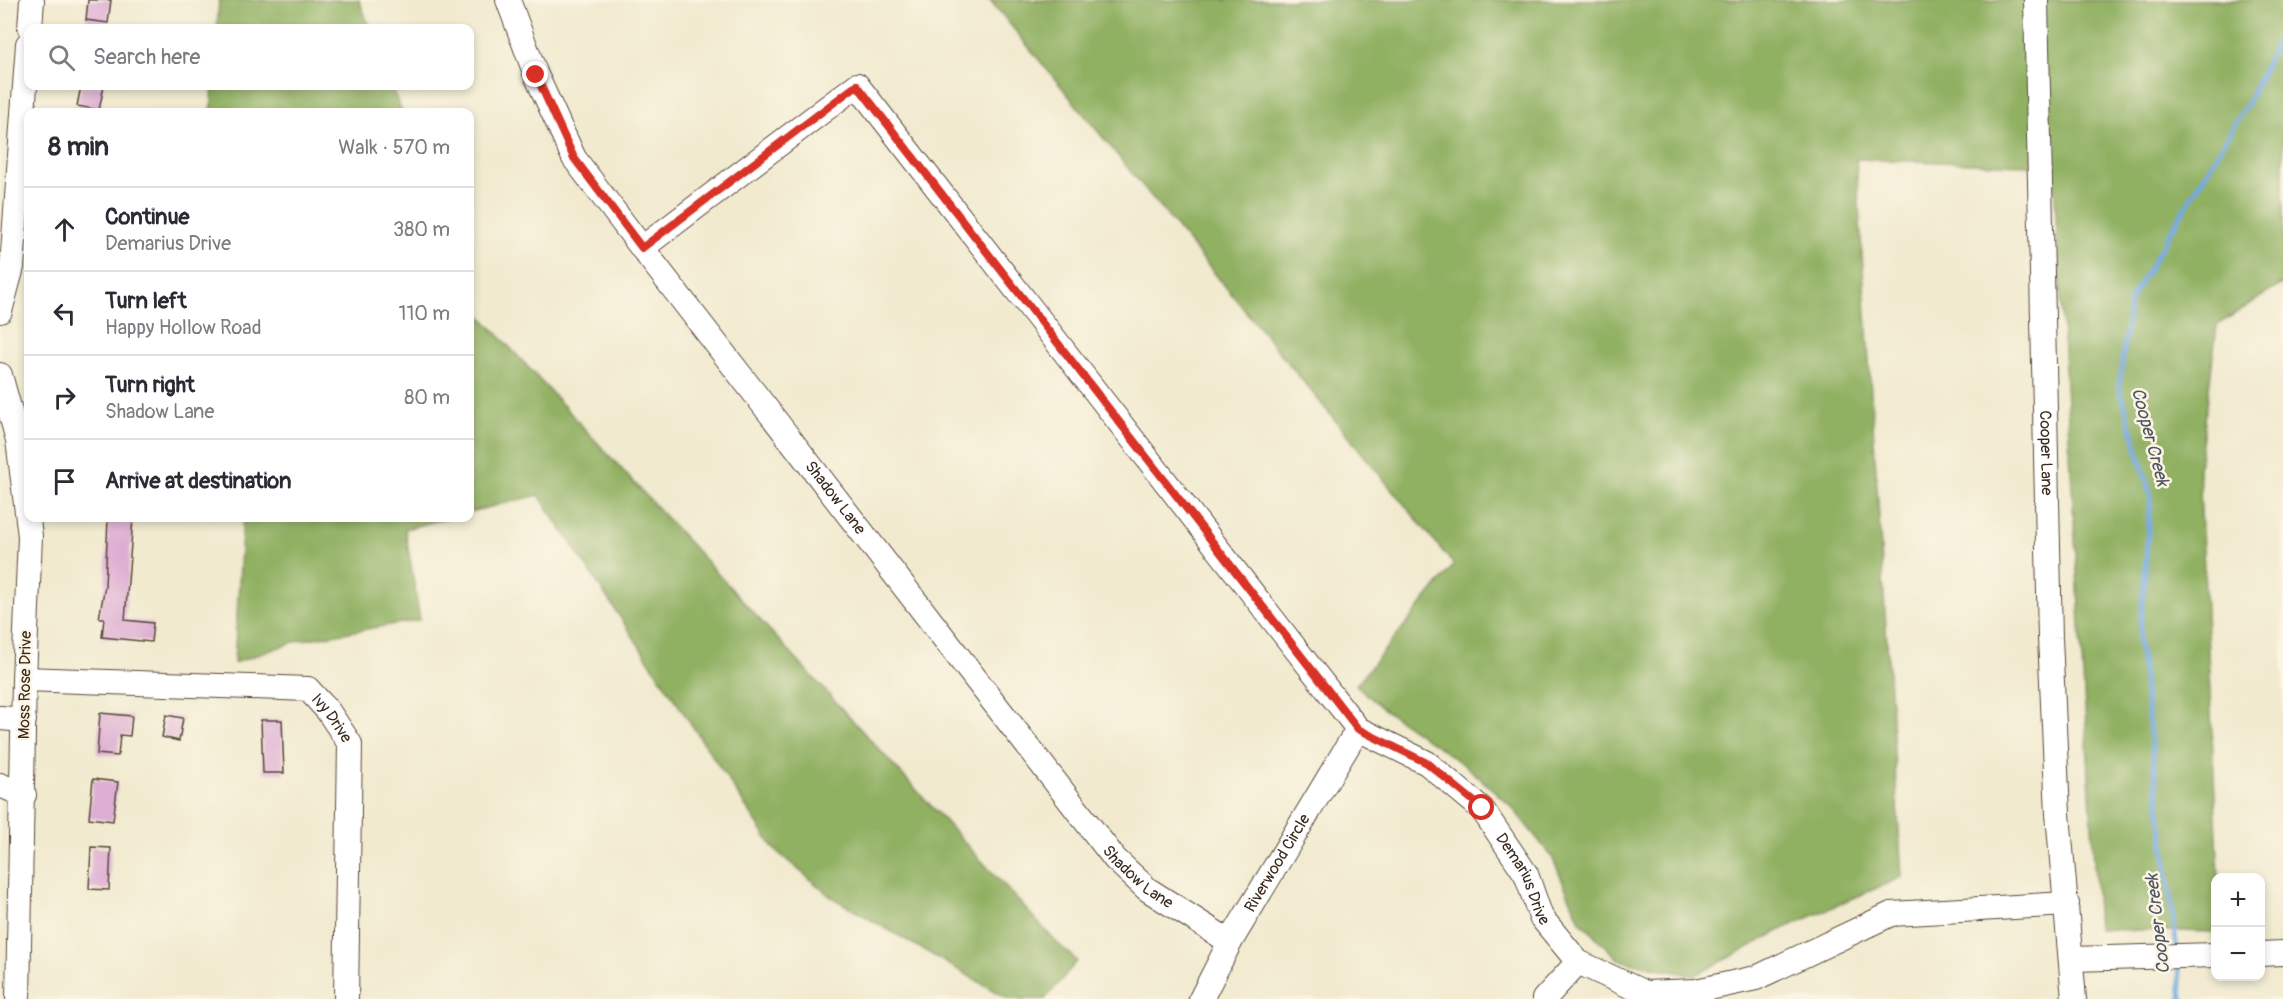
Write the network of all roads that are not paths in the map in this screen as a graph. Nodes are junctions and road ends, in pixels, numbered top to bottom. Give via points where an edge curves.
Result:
1 (32, 0) edge
2 (508, 0) edge
3 (2036, 0) edge
4 (30, 24) edge
5 (25, 90) edge
6 (642, 248) junction
7 (0, 311) edge
8 (0, 375) edge
9 (24, 488) edge
10 (28, 522) edge
11 (24, 679) junction
12 (0, 718) edge
13 (24, 720) junction
14 (1358, 729) junction
15 (0, 785) edge
16 (24, 795) junction
17 (2067, 904) junction
18 (1230, 942) junction
19 (2283, 953) edge
20 (2265, 954) edge
21 (2211, 955) edge
22 (2072, 959) junction
23 (1578, 962) junction
24 (18, 999) edge
25 (346, 999) edge
26 (1201, 999) edge
27 (1544, 999) edge
28 (2074, 999) edge

1 - 4 street
2 - 6 street, Shadow Lane via 536,75 574,158
3 - 17 street, Cooper Lane via 2050,638 2058,814
5 - 7 street via 12,267
6 - 14 street, Demarius Drive via 857,85
6 - 18 street, Shadow Lane via 1115,859 1147,889
8 - 9 street, Moss Rose Drive via 18,440
10 - 11 street, Moss Rose Drive
11 - 13 street, Moss Rose Drive
11 - 25 street, Ivy Drive via 308,689 350,744
12 - 13 street
13 - 16 street, Moss Rose Drive
14 - 18 street, Riverwood Circle
14 - 23 street, Demarius Drive via 1427,763 1482,808 1526,874 1541,917
15 - 16 street
16 - 24 street, Moss Rose Drive
17 - 22 street, Cooper Lane
17 - 23 street, Demarius Drive via 1891,914 1756,978 1695,991 1645,993
18 - 26 street, Riverwood Circle
19 - 20 street
21 - 22 street
22 - 28 street
23 - 27 street

